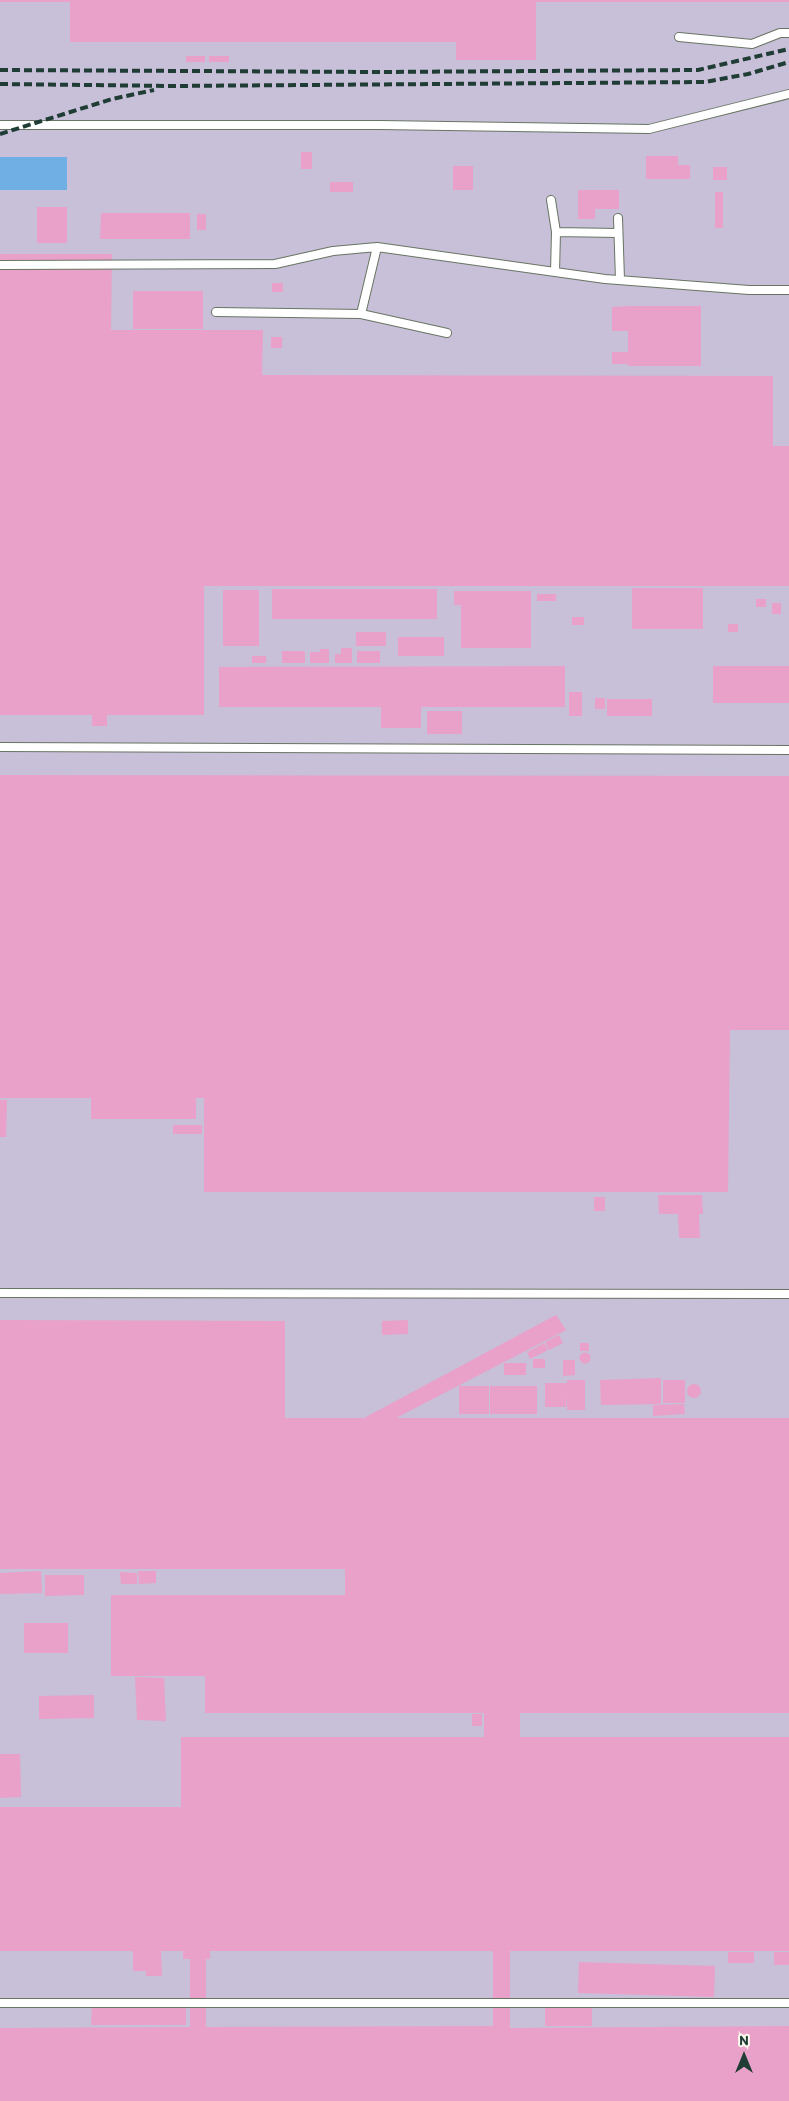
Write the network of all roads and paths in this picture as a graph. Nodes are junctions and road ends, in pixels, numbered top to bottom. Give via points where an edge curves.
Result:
1 (789, 33) edge
2 (679, 37) dead end
3 (789, 94) edge
4 (0, 125) edge
5 (551, 200) dead end
6 (618, 218) dead end
7 (556, 232) junction
8 (618, 233) junction
9 (378, 247) junction
10 (0, 265) edge
11 (555, 272) junction
12 (620, 280) junction
13 (789, 290) edge
14 (216, 312) dead end
15 (361, 314) junction
16 (447, 333) dead end
17 (0, 747) edge
18 (789, 750) edge
19 (0, 1293) edge
20 (789, 1294) edge
21 (0, 2003) edge
22 (789, 2003) edge

1 - 2 lane via 780,33 752,44
3 - 4 lane via 649,129
5 - 7 lane
6 - 8 lane
7 - 8 lane
7 - 11 lane
8 - 12 lane
9 - 10 lane via 333,251 275,264
9 - 11 lane
9 - 15 lane
11 - 12 lane
12 - 13 lane
14 - 15 lane
15 - 16 lane
17 - 18 lane
19 - 20 lane
21 - 22 lane

